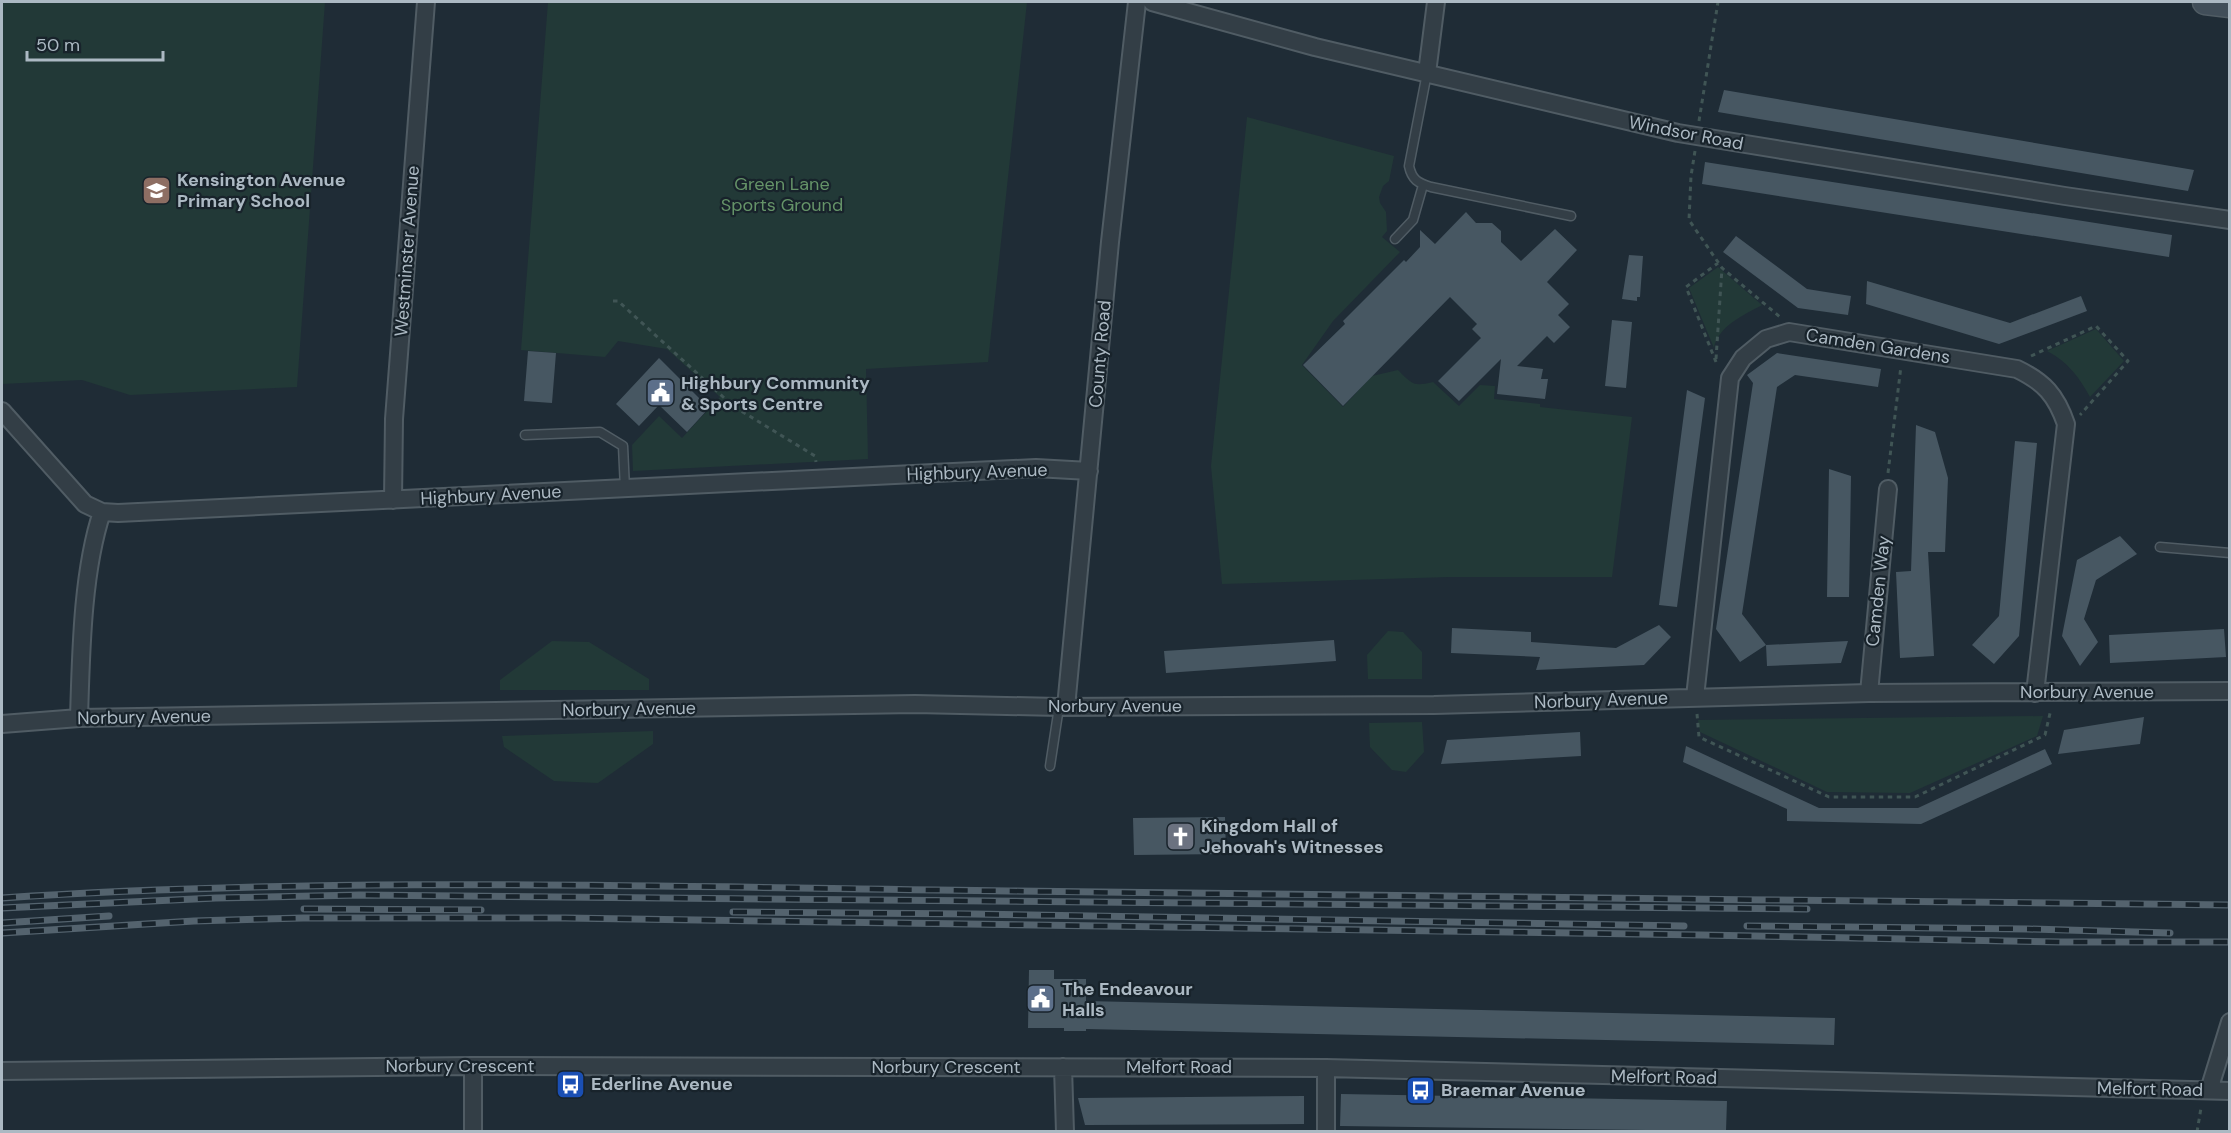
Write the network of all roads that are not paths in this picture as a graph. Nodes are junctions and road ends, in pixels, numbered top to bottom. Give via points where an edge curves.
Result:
1 (426, 2) edge
2 (1137, 2) edge
3 (1152, 2) edge
4 (1437, 2) edge
5 (2207, 2) edge
6 (2229, 5) edge
7 (1427, 73) junction
8 (1423, 185) junction
9 (1571, 216) dead end
10 (2229, 220) edge
11 (1395, 239) dead end
12 (2, 411) edge
13 (525, 435) dead end
14 (1089, 471) junction
15 (625, 489) junction
16 (1888, 489) road end
17 (393, 500) junction
18 (102, 512) junction
19 (2160, 547) dead end
20 (2229, 553) edge
21 (2229, 691) edge
22 (1869, 693) junction
23 (2035, 693) junction
24 (1695, 697) junction
25 (1063, 707) junction
26 (79, 718) junction
27 (2, 724) edge
28 (1050, 766) dead end
29 (2229, 1022) edge
30 (473, 1066) junction
31 (1063, 1067) junction
32 (1326, 1068) junction
33 (2, 1071) edge
34 (2209, 1090) junction
35 (2229, 1091) edge
36 (473, 1131) edge
37 (1065, 1131) edge
38 (1326, 1131) edge

1 - 17 street, Westminster Avenue via 394,419
2 - 14 street, County Road
3 - 7 street, Windsor Road
4 - 7 street
5 - 6 main road
7 - 8 lane via 1409,166 1414,180
7 - 10 street, Windsor Road via 1697,136
8 - 9 lane
8 - 11 lane via 1413,220
12 - 18 street via 77,497
13 - 15 lane via 600,432 623,446
14 - 15 street, Highbury Avenue via 1036,468
14 - 25 street, County Road
15 - 17 street, Highbury Avenue
16 - 22 street, Camden Way
17 - 18 street, Highbury Avenue
18 - 26 street via 94,536 88,582
19 - 20 lane
21 - 23 street, Norbury Avenue
22 - 23 street, Norbury Avenue
22 - 24 street, Norbury Avenue
23 - 24 street, Camden Gardens via 2066,424 2050,392 2017,369 1790,332 1766,339 1743,358 1730,378
24 - 25 street, Norbury Avenue via 1434,705
25 - 26 street, Norbury Avenue via 915,704
25 - 28 lane
26 - 27 street, Norbury Avenue
29 - 34 street
30 - 31 street, Norbury Crescent
30 - 33 street, Norbury Crescent
30 - 36 street
31 - 32 street, Melfort Road
31 - 37 street
32 - 34 street, Melfort Road
32 - 38 street
34 - 35 street, Melfort Road

